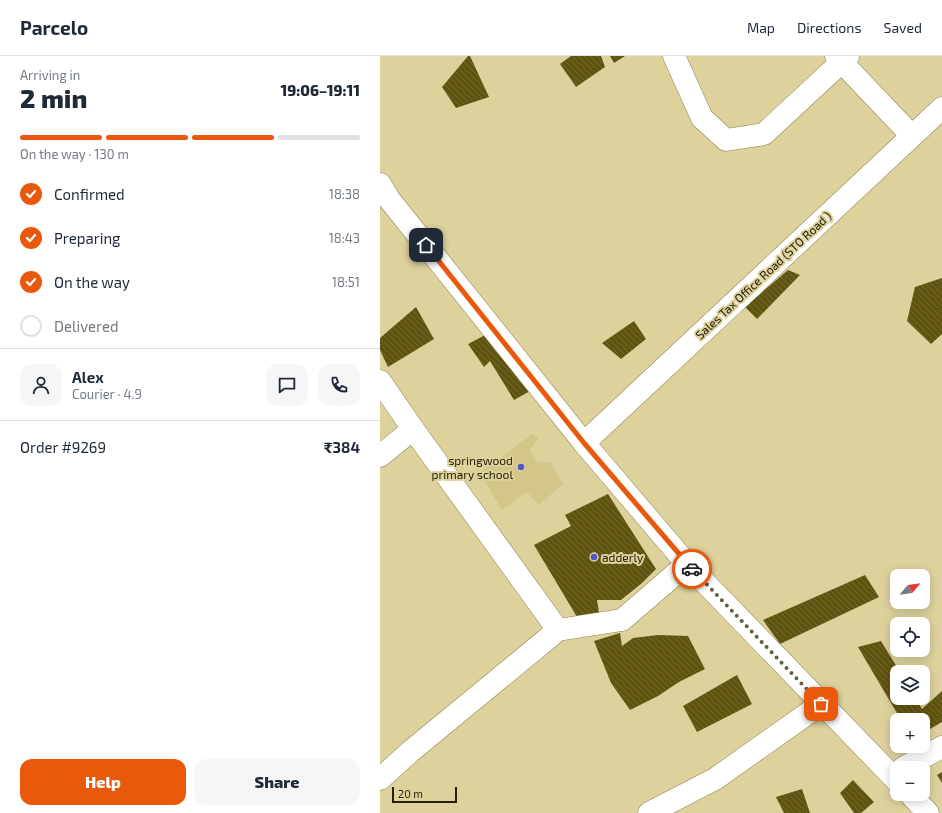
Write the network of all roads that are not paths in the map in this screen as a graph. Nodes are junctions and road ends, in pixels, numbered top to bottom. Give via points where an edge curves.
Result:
1 (674, 56) edge
2 (842, 58) edge
3 (942, 108) edge
4 (912, 136) junction
5 (380, 184) edge
6 (380, 381) edge
7 (413, 429) junction
8 (584, 443) junction
9 (380, 456) edge
10 (687, 564) junction
11 (558, 630) junction
12 (821, 704) junction
13 (942, 747) edge
14 (919, 761) edge
15 (890, 768) edge
16 (380, 778) edge
17 (917, 801) edge
18 (649, 813) edge
19 (928, 813) edge

1 - 2 street via 702,118 726,140 764,134
2 - 4 street
3 - 4 street, Sales Tax Office Road (STO Road )
4 - 8 street, Sales Tax Office Road (STO Road )
5 - 8 street via 388,199
6 - 7 street
7 - 9 street
7 - 11 street
8 - 10 street
10 - 11 street via 622,620
10 - 12 street
11 - 16 street
12 - 15 street
12 - 18 street via 715,779
13 - 14 street
17 - 19 street

